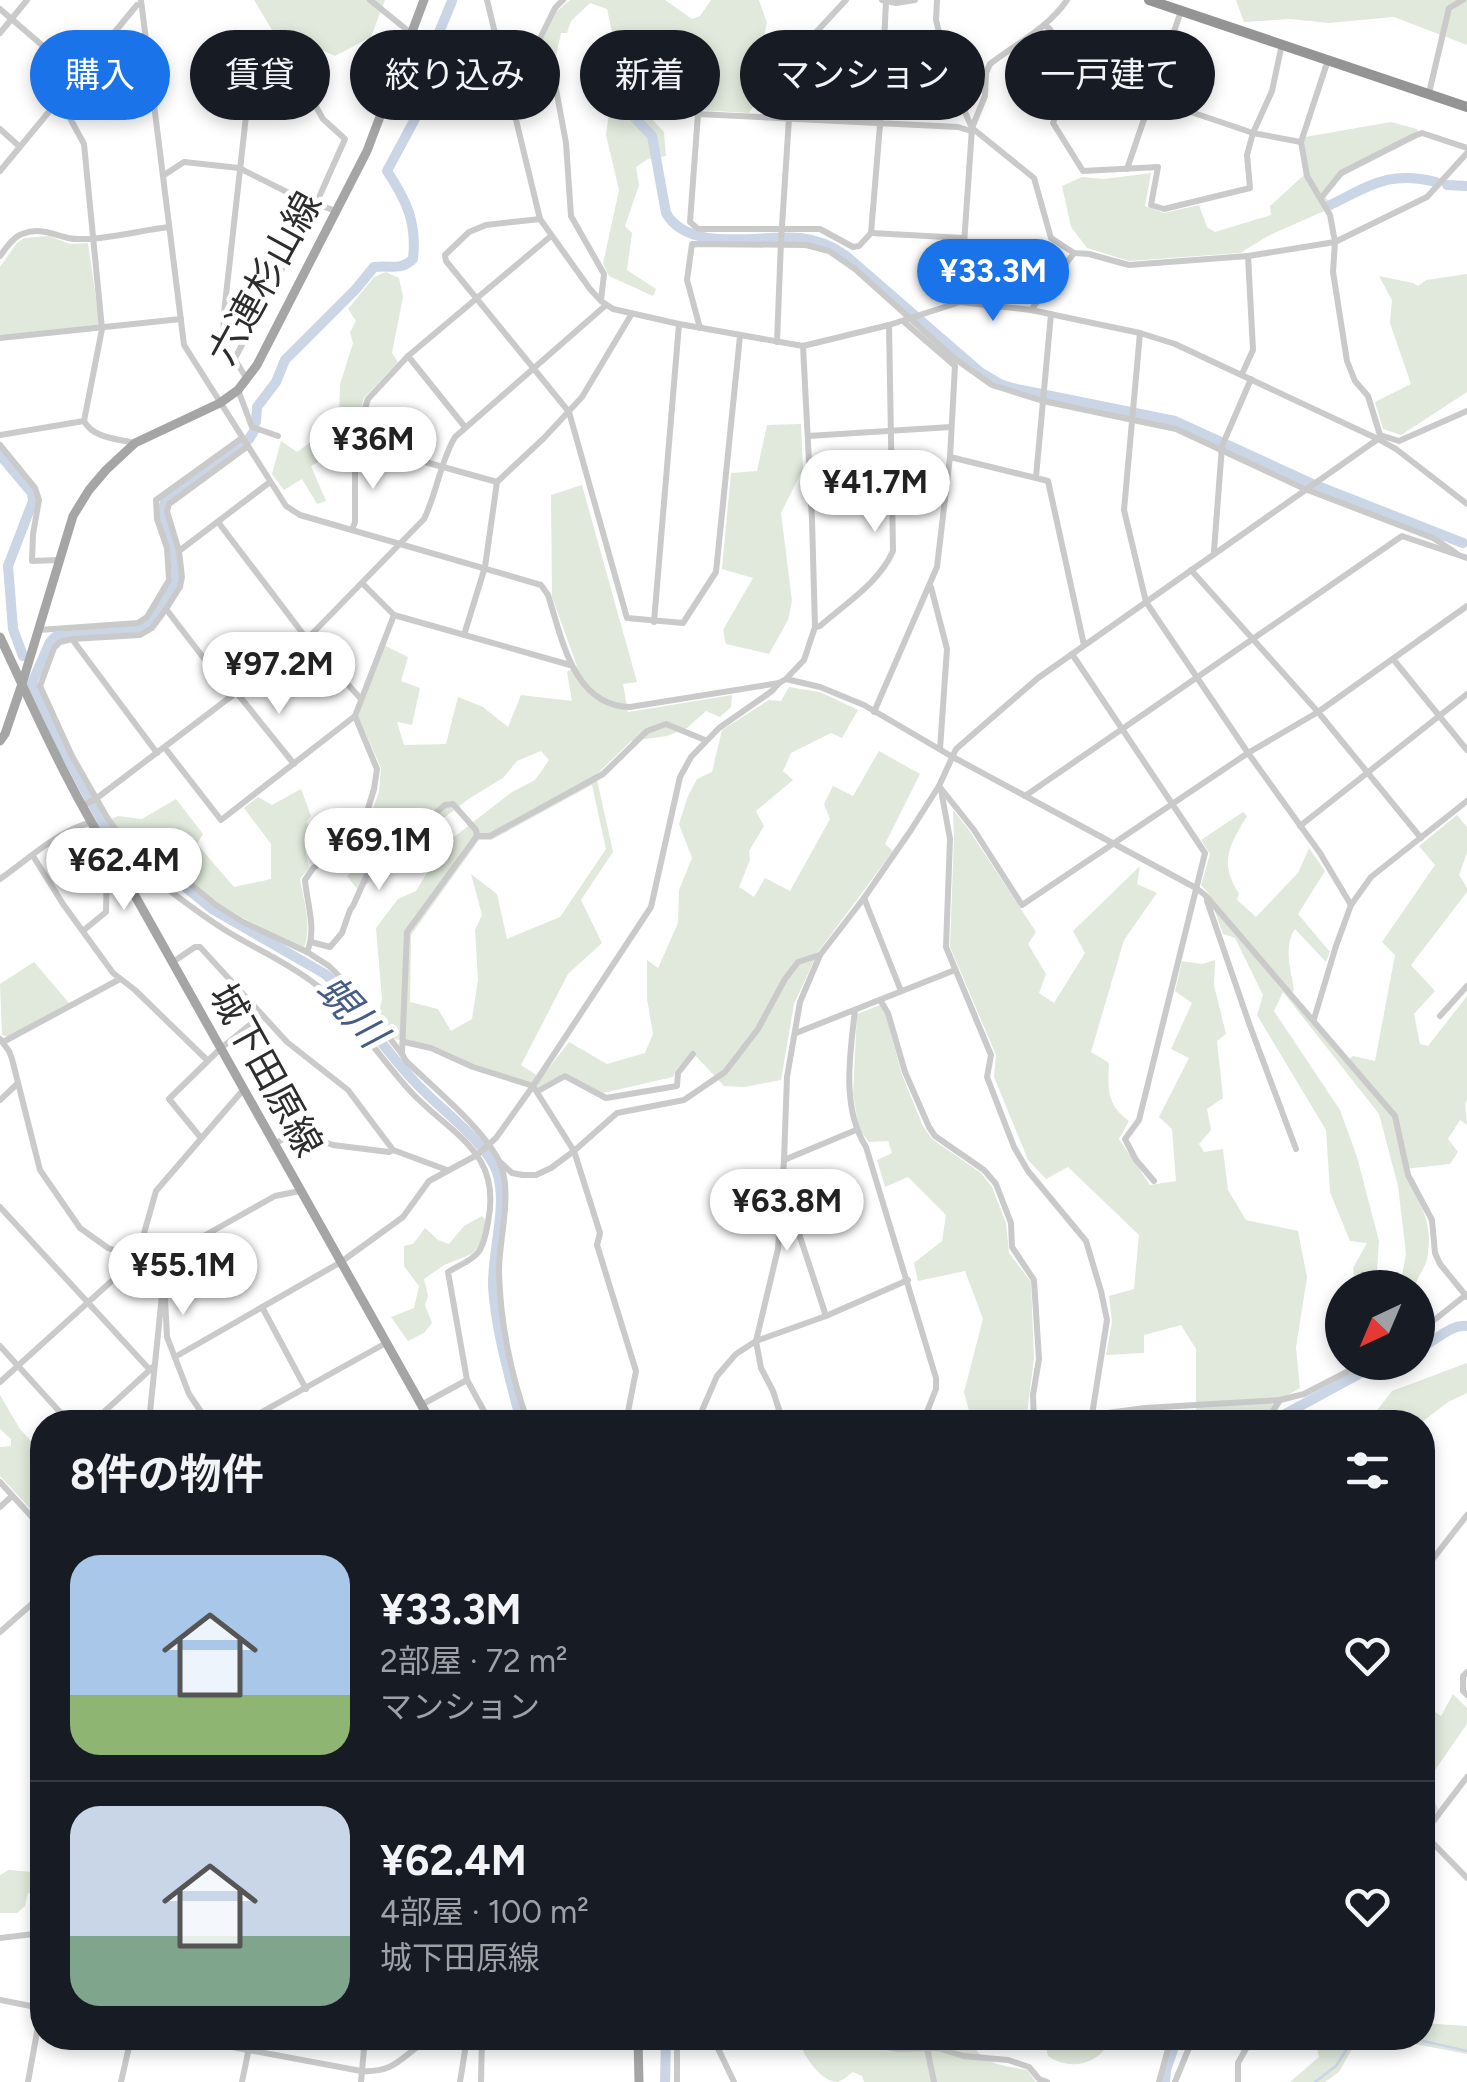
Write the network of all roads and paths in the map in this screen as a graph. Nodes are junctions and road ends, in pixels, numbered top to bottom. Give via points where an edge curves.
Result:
1 (27, 0) edge
2 (130, 0) edge
3 (370, 0) edge
4 (424, 0) edge
5 (488, 0) edge
6 (562, 0) edge
7 (846, 0) edge
8 (915, 0) edge
9 (937, 0) edge
10 (1067, 0) edge
11 (1149, 0) edge
12 (1463, 0) edge
13 (884, 1) edge
14 (141, 5) edge
15 (0, 9) edge
16 (1181, 11) junction
17 (12, 18) junction
18 (1044, 25) junction
19 (119, 30) edge
20 (407, 30) edge
21 (413, 30) edge
22 (495, 30) edge
23 (543, 30) edge
24 (818, 30) edge
25 (1050, 30) edge
26 (1175, 30) edge
27 (0, 33) edge
28 (30, 34) edge
29 (1282, 44) junction
30 (1328, 60) junction
31 (1428, 93) junction
32 (1467, 107) edge
33 (560, 111) edge
34 (740, 116) edge
35 (43, 120) edge
36 (71, 120) edge
37 (379, 120) edge
38 (516, 120) edge
39 (789, 120) edge
40 (804, 120) edge
41 (1054, 120) edge
42 (1144, 120) edge
43 (1215, 120) edge
44 (880, 125) junction
45 (0, 129) edge
46 (971, 129) junction
47 (1254, 132) junction
48 (1301, 142) junction
49 (20, 147) junction
50 (1467, 150) edge
51 (239, 168) junction
52 (1127, 169) junction
53 (0, 171) edge
54 (164, 175) junction
55 (1322, 197) junction
56 (316, 204) junction
57 (338, 212) junction
58 (540, 219) junction
59 (169, 227) junction
60 (871, 233) junction
61 (552, 236) junction
62 (781, 237) junction
63 (92, 238) junction
64 (964, 238) junction
65 (1335, 242) junction
66 (1074, 253) junction
67 (0, 256) edge
68 (1248, 256) junction
69 (478, 299) junction
70 (960, 302) junction
71 (604, 303) junction
72 (1031, 310) junction
73 (1051, 314) junction
74 (632, 315) junction
75 (180, 319) junction
76 (908, 319) junction
77 (679, 324) junction
78 (889, 324) junction
79 (700, 328) junction
80 (102, 329) junction
81 (1140, 333) junction
82 (740, 336) junction
83 (0, 338) edge
84 (777, 342) junction
85 (803, 346) junction
86 (408, 356) junction
87 (234, 360) junction
88 (534, 369) junction
89 (1242, 374) junction
90 (1251, 379) junction
91 (247, 380) junction
92 (238, 390) junction
93 (1043, 400) junction
94 (220, 403) junction
95 (1467, 410) edge
96 (568, 412) junction
97 (1131, 420) junction
98 (84, 421) junction
99 (465, 427) junction
100 (951, 427) junction
101 (890, 432) junction
102 (0, 435) edge
103 (278, 436) dead end
104 (808, 436) junction
105 (1379, 437) junction
106 (242, 438) junction
107 (135, 443) junction
108 (357, 444) junction
109 (0, 445) edge
110 (1223, 445) junction
111 (248, 446) junction
112 (950, 458) junction
113 (442, 466) junction
114 (1036, 478) junction
115 (270, 482) junction
116 (496, 482) junction
117 (1307, 488) junction
118 (1467, 504) edge
119 (218, 522) junction
120 (352, 530) junction
121 (399, 543) junction
122 (180, 551) junction
123 (1214, 553) junction
124 (1456, 553) junction
125 (1467, 558) edge
126 (58, 560) junction
127 (485, 567) junction
128 (1191, 570) junction
129 (362, 583) junction
130 (930, 585) junction
131 (1146, 602) junction
132 (1467, 606) edge
133 (166, 609) junction
134 (394, 615) junction
135 (654, 622) junction
136 (815, 627) junction
137 (38, 630) junction
138 (464, 636) junction
139 (0, 637) edge
140 (72, 639) junction
141 (307, 639) junction
142 (1253, 639) junction
143 (1084, 646) junction
144 (1072, 654) junction
145 (1394, 659) junction
146 (571, 666) junction
147 (1198, 677) junction
148 (782, 681) junction
149 (22, 684) junction
150 (234, 694) junction
151 (1467, 694) edge
152 (361, 699) junction
153 (874, 712) junction
154 (1318, 712) junction
155 (1439, 714) junction
156 (355, 716) junction
157 (1121, 729) junction
158 (706, 740) junction
159 (0, 742) edge
160 (940, 749) junction
161 (1467, 750) edge
162 (161, 751) junction
163 (1248, 753) junction
164 (951, 756) junction
165 (294, 764) junction
166 (1366, 772) junction
167 (940, 787) junction
168 (1025, 796) junction
169 (1467, 801) edge
170 (90, 802) junction
171 (1172, 804) junction
172 (92, 822) junction
173 (1300, 826) junction
174 (477, 836) junction
175 (1421, 838) junction
176 (1114, 843) junction
177 (33, 856) junction
178 (113, 858) junction
179 (120, 869) junction
180 (0, 879) edge
181 (1196, 888) junction
182 (1205, 895) junction
183 (864, 898) junction
184 (1352, 905) junction
185 (84, 930) junction
186 (311, 942) junction
187 (307, 952) junction
188 (820, 955) junction
189 (172, 963) junction
190 (956, 970) junction
191 (120, 979) junction
192 (1467, 986) edge
193 (900, 992) junction
194 (880, 1000) junction
195 (855, 1010) junction
196 (262, 1015) junction
197 (1440, 1016) dead end
198 (1314, 1019) junction
199 (795, 1034) junction
200 (2, 1041) edge
201 (404, 1042) junction
202 (220, 1049) junction
203 (402, 1054) junction
204 (694, 1054) dead end
205 (207, 1060) junction
206 (17, 1084) junction
207 (535, 1089) junction
208 (243, 1090) junction
209 (0, 1100) edge
210 (856, 1130) junction
211 (202, 1138) junction
212 (274, 1145) junction
213 (484, 1149) junction
214 (1296, 1149) dead end
215 (393, 1150) junction
216 (574, 1151) junction
217 (784, 1160) junction
218 (499, 1162) junction
219 (447, 1170) junction
220 (1154, 1181) dead end
221 (782, 1182) junction
222 (300, 1191) junction
223 (0, 1207) edge
224 (137, 1258) junction
225 (341, 1262) junction
226 (145, 1269) junction
227 (908, 1280) junction
228 (162, 1294) junction
229 (1466, 1296) edge
230 (88, 1303) junction
231 (262, 1307) junction
232 (826, 1316) junction
233 (1435, 1320) edge
234 (756, 1341) junction
235 (386, 1343) junction
236 (0, 1346) edge
237 (175, 1358) junction
238 (18, 1366) junction
239 (152, 1368) junction
240 (466, 1380) junction
241 (1331, 1380) edge
242 (0, 1382) edge
243 (306, 1388) junction
244 (1280, 1400) junction
245 (422, 1405) junction
246 (58, 1410) edge
247 (107, 1410) edge
248 (150, 1410) edge
249 (200, 1410) edge
250 (266, 1410) edge
251 (425, 1410) edge
252 (483, 1410) edge
253 (525, 1410) edge
254 (628, 1410) edge
255 (702, 1410) edge
256 (780, 1410) edge
257 (928, 1410) edge
258 (1035, 1410) edge
259 (1093, 1410) edge
260 (1130, 1410) edge
261 (1274, 1410) edge
262 (0, 1482) edge
263 (12, 1496) junction
264 (0, 1507) edge
265 (30, 1515) edge
266 (1467, 1515) edge
267 (1435, 1557) edge
268 (30, 1605) edge
269 (0, 1619) edge
270 (3, 1629) edge
271 (1467, 1672) edge
272 (1467, 1695) edge
273 (1467, 1777) edge
274 (1435, 1820) edge
275 (1435, 1846) edge
276 (1467, 1878) edge
277 (30, 1935) edge
278 (0, 1938) edge
279 (0, 2000) edge
280 (30, 2005) edge
281 (34, 2050) edge
282 (128, 2050) edge
283 (248, 2050) joint
284 (363, 2050) edge
285 (415, 2050) edge
286 (465, 2050) edge
287 (482, 2050) edge
288 (638, 2050) edge
289 (677, 2050) edge
290 (718, 2050) edge
291 (926, 2050) edge
292 (944, 2050) edge
293 (1168, 2050) edge
294 (1188, 2050) edge
295 (1246, 2050) edge
296 (360, 2071) junction
297 (28, 2082) edge
298 (122, 2082) edge
299 (242, 2082) edge
300 (361, 2082) edge
301 (460, 2082) edge
302 (481, 2082) edge
303 (638, 2082) edge
304 (677, 2082) edge
305 (734, 2082) edge
306 (934, 2082) edge
307 (1047, 2082) edge
308 (1158, 2082) edge
309 (1175, 2082) edge
310 (1238, 2082) edge

1 - 17 street
2 - 14 street
3 - 20 street
4 - 21 main road, 六連杉山線
5 - 22 street
6 - 23 street
7 - 24 street
8 - 13 street
9 - 46 street via 944,52
10 - 18 street
11 - 16 highway
12 - 31 street via 1449,8
13 - 44 street
14 - 19 street
14 - 54 street
15 - 17 street
16 - 26 street
16 - 29 highway
17 - 27 street
17 - 28 street
18 - 25 street
18 - 46 street via 990,64
29 - 30 highway
29 - 47 street
30 - 31 highway
30 - 48 street
31 - 32 highway
33 - 71 street via 571,216 604,274
34 - 62 street via 698,114 690,222 698,230
35 - 49 street
36 - 63 street via 84,144
37 - 57 main road, 六連杉山線
38 - 58 street
39 - 62 street
40 - 44 street
41 - 52 street via 1083,172
42 - 52 street
43 - 47 street
44 - 46 street
44 - 60 street
45 - 49 street
46 - 64 street
46 - 66 street via 1034,178 1051,238
47 - 48 street
47 - 52 street via 1247,154 1250,188 1164,209 1151,206 1158,167
48 - 55 street via 1307,176
49 - 53 street
50 - 55 street via 1414,136 1342,173
50 - 65 street via 1426,197
51 - 54 street via 184,162
51 - 56 street
51 - 56 street via 247,107 274,58 345,139
51 - 87 street via 223,341
54 - 59 street
55 - 65 street
56 - 57 street
56 - 87 street
57 - 91 main road, 六連杉山線
58 - 61 street
58 - 69 street via 486,225 445,255
59 - 63 street
59 - 75 street
60 - 62 street via 853,247 820,229
60 - 64 street
61 - 69 street
61 - 71 street
62 - 76 street via 829,251
62 - 79 street via 692,244 687,280
62 - 84 street
63 - 67 street via 47,230 22,234
63 - 80 street
64 - 70 street
65 - 68 street
65 - 105 street via 1340,332
66 - 68 street via 1129,265
66 - 72 street
68 - 89 street via 1252,350
69 - 86 street
69 - 88 street
70 - 72 street
70 - 76 street
71 - 74 street
71 - 88 street
72 - 73 street
73 - 81 street
73 - 93 street
74 - 77 street
74 - 96 street
75 - 80 street
75 - 94 street via 184,345
76 - 78 street
76 - 93 street via 992,385
76 - 100 street via 955,366
77 - 79 street
77 - 135 street
78 - 85 street
78 - 101 street
79 - 82 street
80 - 83 street
80 - 98 street
81 - 89 street
81 - 97 street
82 - 84 street
82 - 135 street via 716,572 684,623
84 - 85 street
85 - 104 street
86 - 99 street
86 - 108 street via 368,398
87 - 91 street
88 - 96 street
88 - 99 street
89 - 90 street
90 - 105 street
90 - 110 street
91 - 92 main road, 六連杉山線
92 - 94 main road, 六連杉山線
92 - 103 street via 252,427
93 - 97 street
93 - 114 street
94 - 106 street
94 - 107 main road, 六連杉山線
95 - 105 street via 1400,441
96 - 116 street
96 - 135 street via 628,618
97 - 110 street
97 - 131 street via 1124,510
98 - 102 street
98 - 107 street via 94,432
99 - 113 street
100 - 101 street
100 - 112 street
101 - 104 street
101 - 136 street via 893,551 859,595
104 - 136 street
105 - 117 street
105 - 118 street
106 - 111 street
106 - 137 street via 156,500 170,580 147,616 138,623
107 - 126 main road, 六連杉山線 via 89,490
108 - 113 street
108 - 120 street
109 - 126 street via 39,500 32,561
110 - 117 street
110 - 123 street
111 - 115 street
111 - 122 street via 169,504
112 - 114 street
112 - 130 street
113 - 116 street
113 - 121 street via 424,518
114 - 143 street via 1048,481
115 - 119 street
115 - 120 street via 286,506
116 - 127 street
117 - 123 street
117 - 124 street
119 - 122 street
119 - 141 street
120 - 121 street
121 - 127 street
121 - 129 street
122 - 133 street via 180,587
123 - 128 street
124 - 125 street
124 - 142 street via 1402,536
126 - 137 main road, 六連杉山線
127 - 138 street
127 - 146 street via 541,585
128 - 131 street
128 - 142 street
129 - 134 street
129 - 141 street
130 - 153 street
130 - 160 street via 947,649
131 - 143 street
131 - 147 street
132 - 145 street
133 - 140 street via 140,635
133 - 150 street
134 - 138 street
134 - 152 street
136 - 148 street via 798,670
137 - 149 main road, 六連杉山線
138 - 146 street
139 - 149 main road, 城下田原線
140 - 162 street
140 - 170 street via 54,648 40,686
141 - 150 street
141 - 152 street
142 - 147 street
142 - 154 street
143 - 144 street
144 - 157 street
144 - 164 street
145 - 154 street
145 - 155 street
146 - 148 street via 600,700 615,707
147 - 157 street
147 - 163 street
148 - 153 street via 820,687
148 - 158 street
149 - 159 main road, 六連杉山線
149 - 170 main road, 城下田原線 via 53,751
150 - 162 street
150 - 165 street
151 - 155 street
152 - 156 street
153 - 160 street
154 - 163 street
154 - 166 street
155 - 161 street
155 - 166 street
156 - 165 street
156 - 186 street via 377,769 374,789 358,841 305,880
157 - 168 street
157 - 171 street
158 - 174 street via 666,724 647,731 603,774 490,836
158 - 207 street via 680,778 651,907
160 - 164 street
162 - 165 street via 222,820
162 - 170 street
163 - 171 street
163 - 173 street
164 - 167 street
164 - 168 street
166 - 173 street
166 - 175 street
167 - 176 street via 1022,906
167 - 183 street
167 - 190 street via 950,839 946,946
168 - 176 street
169 - 175 street
170 - 172 main road, 城下田原線
170 - 187 street via 123,839 216,905
171 - 176 street
171 - 181 street via 1204,853
172 - 177 street
172 - 178 main road, 城下田原線
173 - 184 street
174 - 186 street via 453,804 444,805 370,868 330,947
174 - 201 street via 407,932
175 - 184 street via 1371,877
176 - 181 street
177 - 180 street
177 - 185 street
178 - 179 main road, 城下田原線
178 - 185 street via 106,912
179 - 189 main road, 城下田原線
179 - 213 street via 136,866 318,986 413,1094
181 - 182 street
181 - 220 street via 1139,1120 1125,1139
182 - 198 street
182 - 214 street
183 - 188 street
183 - 193 street
184 - 198 street
185 - 191 street
186 - 187 street
187 - 203 street via 350,986
188 - 199 street
188 - 216 street via 798,962 725,1072 684,1100 617,1113
189 - 196 street via 200,947
189 - 202 main road, 城下田原線
190 - 193 street
190 - 259 street via 990,1055 987,1077 1014,1147 1086,1241 1107,1320
191 - 200 street
191 - 205 street
192 - 197 street
193 - 194 street
194 - 195 street
194 - 258 street via 929,1128 996,1184 1012,1247 1034,1280
195 - 199 street
195 - 210 street via 849,1060
196 - 202 street
196 - 215 street via 348,1090
198 - 229 street via 1395,1116 1408,1175 1432,1220 1435,1253
199 - 217 street
200 - 206 street
201 - 203 street
201 - 207 street
202 - 205 street
202 - 208 main road, 城下田原線
203 - 213 street
204 - 207 street via 678,1073 677,1086 606,1098 566,1076
205 - 211 street via 169,1099
206 - 209 street
206 - 224 street via 40,1170 70,1216 108,1248
207 - 213 street
207 - 216 street
208 - 211 street
208 - 212 main road, 城下田原線
210 - 217 street
210 - 227 street
211 - 224 street via 156,1191
212 - 215 street via 307,1124 333,1145
212 - 222 main road, 城下田原線
213 - 218 street
213 - 219 street
213 - 240 street via 491,1210 483,1248 448,1272
215 - 219 street
216 - 218 street via 551,1168 523,1176
216 - 254 street via 636,1371
217 - 221 street
218 - 253 street via 501,1298
219 - 225 street via 428,1181 404,1217
221 - 232 street
221 - 234 street via 778,1248
222 - 225 main road, 城下田原線
222 - 226 street via 275,1196
223 - 230 street
224 - 226 street
224 - 230 street
225 - 231 street
225 - 235 main road, 城下田原線
226 - 228 street
227 - 232 street
227 - 257 street via 936,1378
228 - 237 street
228 - 239 street
229 - 233 street
230 - 238 street
230 - 239 street
231 - 237 street
231 - 243 street
232 - 234 street
234 - 255 street via 716,1376
234 - 256 street
235 - 243 street
235 - 245 main road, 城下田原線
236 - 238 street
237 - 249 street
238 - 242 street
238 - 246 street
239 - 247 street
239 - 248 street
240 - 245 street
240 - 252 street
241 - 244 street
243 - 250 street
244 - 260 street
244 - 261 street
245 - 251 main road, 城下田原線
262 - 263 street
263 - 264 street
263 - 265 street
266 - 267 street
268 - 270 street
269 - 270 street
271 - 272 street
273 - 274 street
275 - 276 street
277 - 278 street
279 - 280 street
281 - 297 street
282 - 298 street
283 - 296 street
283 - 299 street
284 - 296 street
285 - 296 street via 379,2072
286 - 301 street
287 - 302 street
288 - 303 main road
289 - 304 street
290 - 305 street
291 - 306 street
292 - 307 street via 1029,2066
293 - 308 street
294 - 309 street
295 - 310 street
296 - 300 street

